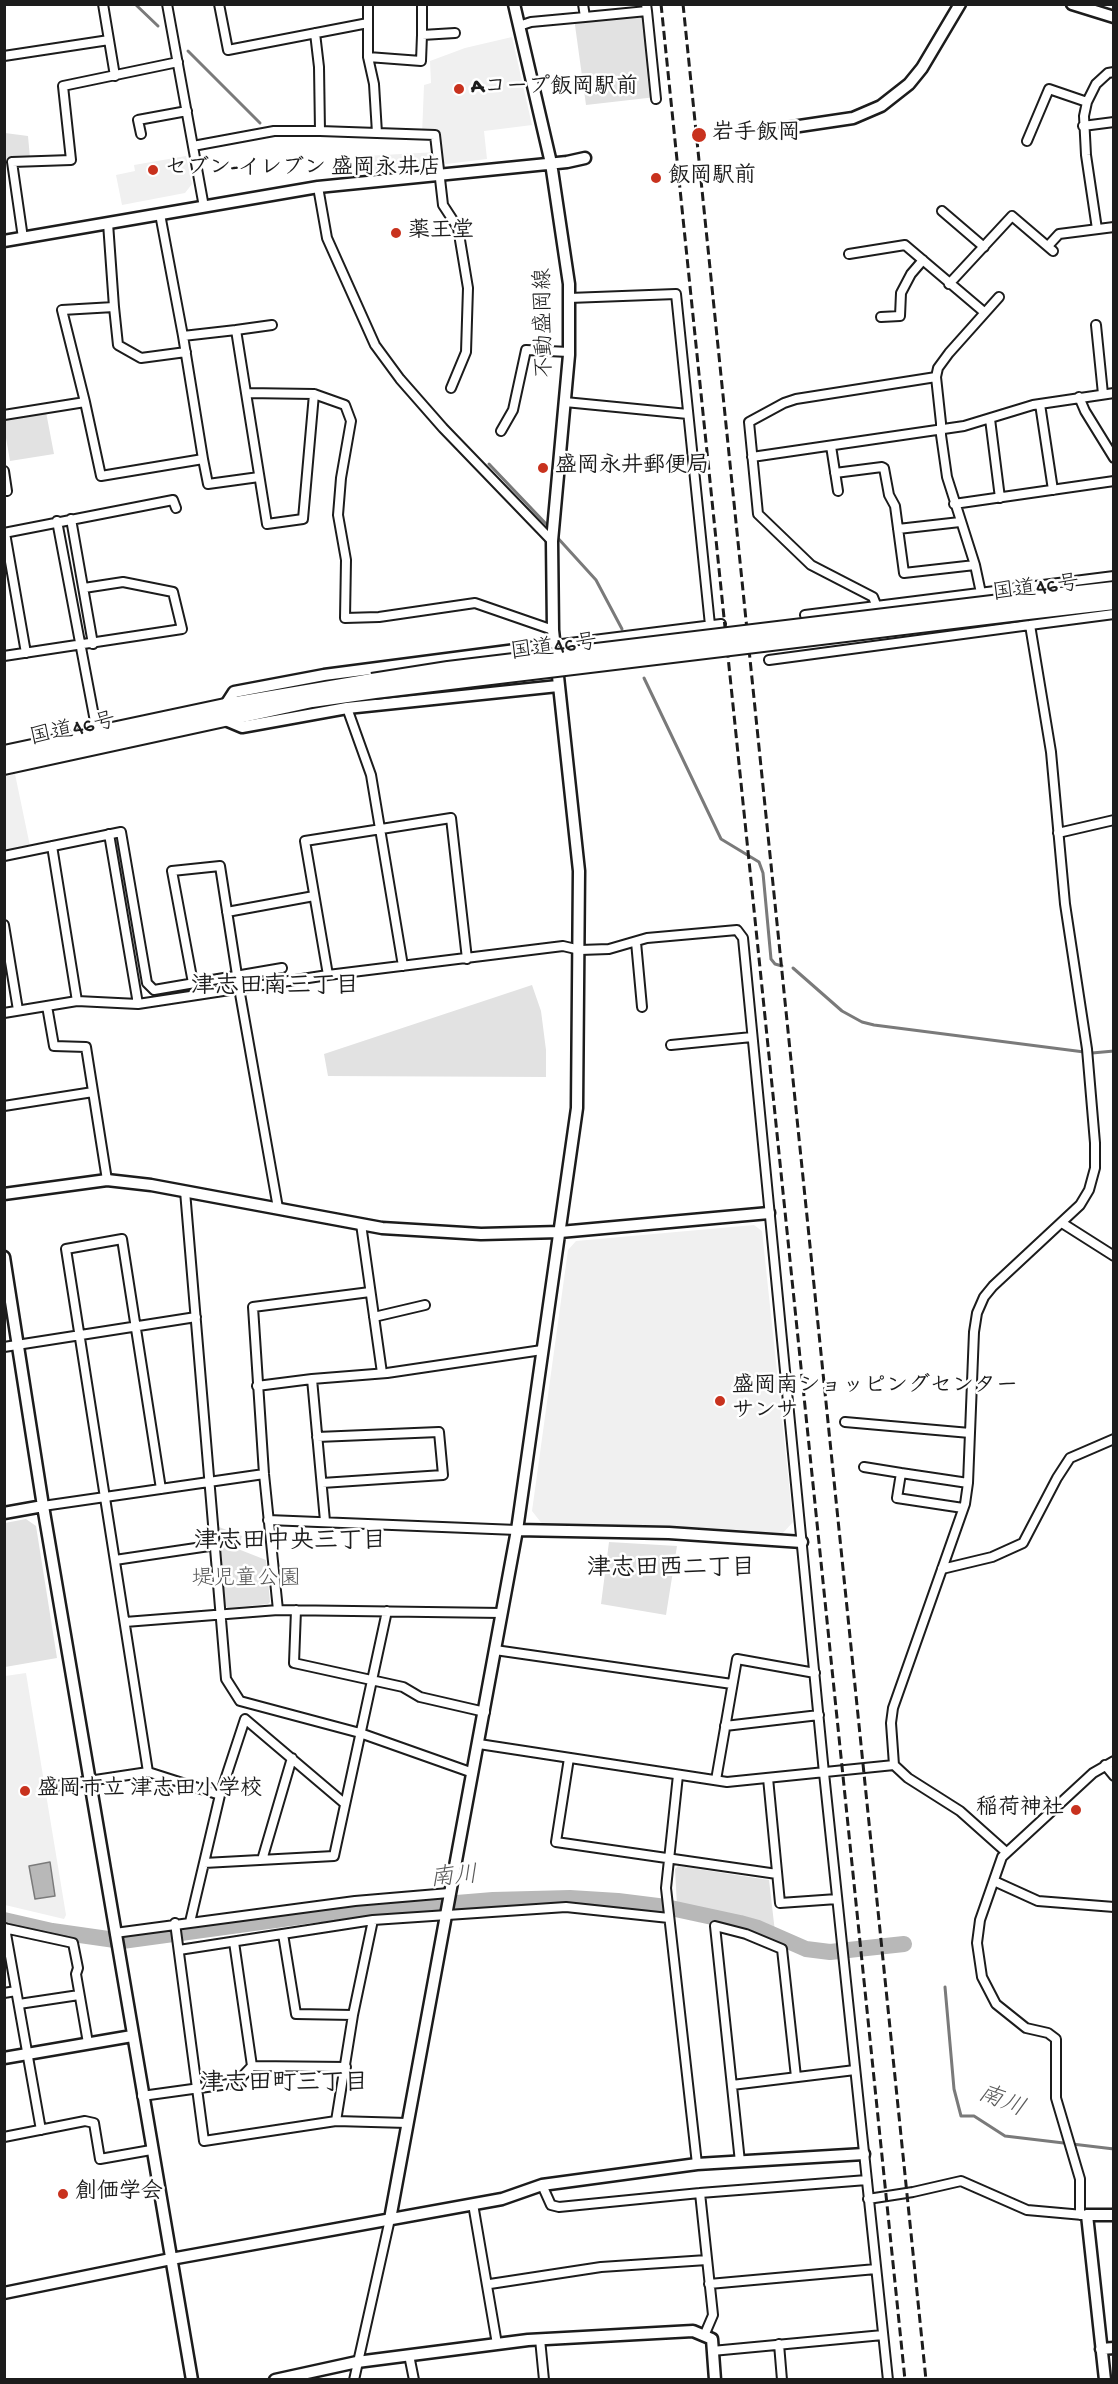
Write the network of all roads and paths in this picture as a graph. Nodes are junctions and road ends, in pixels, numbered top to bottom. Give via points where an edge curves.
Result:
1 (104, 4) edge
2 (167, 4) edge
3 (219, 4) edge
4 (368, 4) edge
5 (422, 4) edge
6 (514, 4) edge
7 (583, 4) edge
8 (960, 4) edge
9 (1072, 4) edge
10 (1090, 7) edge
11 (647, 8) edge
12 (585, 17) junction
13 (1113, 17) edge
14 (368, 23) junction
15 (519, 26) junction
16 (315, 33) junction
17 (455, 33) dead end
18 (422, 35) junction
19 (109, 40) junction
20 (4, 56) edge
21 (368, 57) junction
22 (178, 62) junction
23 (1113, 72) edge
24 (115, 76) junction
25 (656, 99) dead end
26 (1087, 102) junction
27 (187, 111) junction
28 (1113, 122) edge
29 (1083, 126) junction
30 (786, 128) dead end
31 (320, 131) junction
32 (377, 133) junction
33 (141, 134) dead end
34 (1027, 141) dead end
35 (193, 146) junction
36 (585, 158) dead end
37 (551, 163) junction
38 (439, 175) junction
39 (318, 187) junction
40 (204, 207) junction
41 (942, 211) dead end
42 (160, 214) junction
43 (108, 223) junction
44 (1113, 227) edge
45 (1097, 229) junction
46 (23, 238) junction
47 (4, 241) edge
48 (984, 247) junction
49 (849, 254) dead end
50 (923, 261) junction
51 (949, 284) junction
52 (569, 297) junction
53 (999, 297) dead end
54 (114, 307) junction
55 (984, 312) junction
56 (881, 316) dead end
57 (272, 325) dead end
58 (1096, 325) dead end
59 (236, 330) junction
60 (183, 336) junction
61 (186, 352) junction
62 (569, 352) junction
63 (936, 378) junction
64 (451, 388) dead end
65 (246, 393) junction
66 (1113, 393) edge
67 (314, 394) junction
68 (1103, 394) junction
69 (1080, 397) junction
70 (85, 402) junction
71 (565, 402) junction
72 (1040, 404) junction
73 (688, 414) junction
74 (4, 415) edge
75 (990, 418) junction
76 (941, 430) junction
77 (501, 431) dead end
78 (831, 446) junction
79 (752, 457) junction
80 (1113, 458) edge
81 (203, 459) junction
82 (4, 471) edge
83 (835, 473) junction
84 (259, 477) junction
85 (1113, 481) edge
86 (1053, 490) junction
87 (4, 491) edge
88 (838, 491) dead end
89 (1000, 498) junction
90 (954, 504) junction
91 (176, 508) dead end
92 (71, 519) junction
93 (57, 521) junction
94 (960, 522) junction
95 (898, 529) junction
96 (5, 533) edge
97 (552, 540) junction
98 (975, 565) junction
99 (1113, 576) edge
100 (84, 588) junction
101 (1113, 590) edge
102 (981, 593) junction
103 (1113, 602) edge
104 (877, 607) junction
105 (1018, 607) junction
106 (1113, 614) edge
107 (805, 615) dead end
108 (721, 624) dead end
109 (710, 625) junction
110 (1030, 625) junction
111 (553, 630) junction
112 (93, 644) junction
113 (554, 645) junction
114 (81, 646) junction
115 (26, 653) junction
116 (4, 656) edge
117 (769, 660) dead end
118 (558, 686) junction
119 (347, 708) junction
120 (224, 712) junction
121 (97, 732) junction
122 (4, 753) edge
123 (4, 768) edge
124 (1113, 820) edge
125 (380, 828) junction
126 (1058, 833) junction
127 (109, 834) junction
128 (52, 846) junction
129 (4, 856) edge
130 (314, 896) junction
131 (227, 912) junction
132 (4, 925) edge
133 (636, 942) junction
134 (580, 950) junction
135 (467, 959) junction
136 (403, 966) junction
137 (282, 968) dead end
138 (237, 975) junction
139 (328, 975) junction
140 (193, 983) junction
141 (239, 988) junction
142 (77, 1001) junction
143 (138, 1004) junction
144 (47, 1006) junction
145 (642, 1007) dead end
146 (18, 1010) junction
147 (4, 1013) edge
148 (753, 1037) junction
149 (671, 1046) dead end
150 (93, 1092) junction
151 (4, 1106) edge
152 (107, 1180) junction
153 (185, 1191) junction
154 (4, 1194) edge
155 (278, 1208) junction
156 (769, 1214) junction
157 (1062, 1223) junction
158 (361, 1224) junction
159 (560, 1232) junction
160 (1113, 1256) edge
161 (4, 1257) edge
162 (370, 1292) junction
163 (425, 1305) dead end
164 (196, 1317) junction
165 (374, 1317) junction
166 (136, 1326) junction
167 (80, 1335) junction
168 (19, 1345) junction
169 (4, 1347) edge
170 (542, 1350) junction
171 (382, 1373) junction
172 (312, 1379) junction
173 (257, 1386) junction
174 (845, 1422) dead end
175 (970, 1433) junction
176 (318, 1437) junction
177 (1113, 1438) edge
178 (864, 1467) dead end
179 (901, 1473) junction
180 (264, 1474) junction
181 (211, 1482) junction
182 (322, 1483) junction
183 (968, 1483) junction
184 (161, 1489) junction
185 (105, 1497) junction
186 (43, 1506) junction
187 (963, 1508) junction
188 (4, 1513) edge
189 (268, 1520) junction
190 (325, 1521) junction
191 (518, 1530) junction
192 (802, 1542) junction
193 (216, 1545) junction
194 (115, 1560) junction
195 (942, 1569) junction
196 (278, 1610) junction
197 (296, 1610) junction
198 (387, 1611) junction
199 (222, 1613) junction
200 (502, 1613) junction
201 (125, 1622) junction
202 (495, 1650) junction
203 (815, 1673) junction
204 (370, 1681) junction
205 (732, 1684) junction
206 (485, 1712) junction
207 (819, 1715) junction
208 (725, 1726) junction
209 (360, 1734) junction
210 (479, 1744) junction
211 (292, 1758) junction
212 (569, 1758) junction
213 (1109, 1763) edge
214 (894, 1765) junction
215 (148, 1772) junction
216 (473, 1773) junction
217 (824, 1773) junction
218 (678, 1775) junction
219 (1113, 1776) edge
220 (768, 1778) junction
221 (716, 1780) junction
222 (89, 1782) junction
223 (49, 1787) dead end
224 (220, 1796) junction
225 (344, 1803) junction
226 (1006, 1852) junction
227 (667, 1858) junction
228 (262, 1860) junction
229 (204, 1863) junction
230 (777, 1874) junction
231 (994, 1881) junction
232 (449, 1893) junction
233 (837, 1899) junction
234 (1113, 1907) edge
235 (445, 1916) junction
236 (669, 1918) junction
237 (373, 1920) junction
238 (190, 1922) junction
239 (175, 1923) junction
240 (5, 1928) edge
241 (115, 1933) junction
242 (283, 1934) junction
243 (234, 1942) junction
244 (179, 1950) junction
245 (16, 1991) junction
246 (4, 1993) edge
247 (79, 1995) junction
248 (19, 2004) junction
249 (353, 2015) junction
250 (132, 2036) junction
251 (88, 2043) junction
252 (27, 2054) junction
253 (4, 2058) edge
254 (252, 2066) junction
255 (346, 2067) junction
256 (855, 2070) junction
257 (796, 2077) junction
258 (732, 2085) junction
259 (196, 2088) junction
260 (142, 2096) junction
261 (336, 2121) junction
262 (407, 2123) junction
263 (40, 2130) junction
264 (4, 2137) edge
265 (151, 2150) junction
266 (864, 2154) junction
267 (740, 2162) junction
268 (697, 2164) junction
269 (867, 2180) junction
270 (542, 2185) junction
271 (700, 2193) junction
272 (868, 2199) junction
273 (473, 2204) junction
274 (1083, 2215) junction
275 (1113, 2215) edge
276 (390, 2218) junction
277 (171, 2259) junction
278 (707, 2259) junction
279 (876, 2269) junction
280 (490, 2284) dead end
281 (710, 2284) junction
282 (4, 2293) edge
283 (883, 2335) junction
284 (704, 2336) junction
285 (540, 2339) junction
286 (496, 2344) junction
287 (779, 2344) junction
288 (1113, 2348) edge
289 (1101, 2349) junction
290 (712, 2351) junction
291 (409, 2355) junction
292 (357, 2362) junction
293 (192, 2379) edge
294 (274, 2379) edge
295 (354, 2379) edge
296 (414, 2379) edge
297 (544, 2379) edge
298 (715, 2379) edge
299 (782, 2379) edge
300 (888, 2379) edge
301 (1105, 2379) edge

1 - 19 street
2 - 22 street
3 - 16 street via 228,50
4 - 14 street
5 - 18 street
6 - 15 street, 不動盛岡線
7 - 12 street
8 - 30 street via 922,68 881,106 853,118
9 - 10 street
10 - 13 street
11 - 12 street
11 - 25 street
12 - 15 street
14 - 16 street
14 - 21 street
15 - 37 street, 不動盛岡線
16 - 31 street via 320,67
17 - 18 street
18 - 21 street via 421,61
19 - 20 street
19 - 24 street
21 - 32 street
22 - 24 street
22 - 27 street
23 - 26 street via 1096,84
24 - 46 street via 63,86 71,160 12,162
26 - 29 street
26 - 34 street via 1049,89
27 - 33 street via 138,120
27 - 35 street
28 - 29 street
29 - 45 street
31 - 32 street
31 - 35 street via 274,131
32 - 38 street via 435,135
35 - 40 street
36 - 37 street
37 - 38 street
37 - 52 street, 不動盛岡線
38 - 39 street
38 - 64 street via 443,205 458,228 468,288 466,352
39 - 40 street
39 - 97 street via 327,238 375,345 443,428
40 - 42 street
41 - 48 street
42 - 43 street
42 - 60 street
43 - 46 street
43 - 54 street
44 - 45 street
45 - 48 street via 1059,234 1050,248 1012,216
46 - 47 street
48 - 51 street
49 - 50 street via 905,245
50 - 51 street
50 - 56 street via 901,293 900,316
51 - 55 street
52 - 62 street, 不動盛岡線
52 - 73 street via 676,294
53 - 55 street
54 - 61 street via 118,345 141,358
54 - 70 street via 62,310
55 - 63 street via 944,360
57 - 59 street
58 - 68 street
59 - 60 street
59 - 65 street
60 - 61 street
61 - 81 street
62 - 71 street, 不動盛岡線
62 - 77 street via 526,350 513,410
63 - 76 street
63 - 79 street via 784,403 749,422
65 - 67 street
65 - 84 street
66 - 68 street
67 - 84 street via 303,519 267,524
67 - 111 street via 345,405 351,421 338,515 346,560 345,618 475,603
68 - 69 street
69 - 72 street
69 - 80 street
70 - 74 street
70 - 81 street via 101,476
71 - 73 street
71 - 97 street, 不動盛岡線
72 - 75 street
72 - 86 street
73 - 109 street
75 - 76 street
75 - 89 street
76 - 78 street
76 - 90 street
78 - 79 street
78 - 83 street
79 - 104 street via 758,514 811,565 873,597
81 - 84 street via 208,484
82 - 87 street via 8,491
83 - 88 street
83 - 95 street via 882,466
85 - 86 street
86 - 89 street
89 - 90 street
90 - 94 street
91 - 92 street via 173,500
92 - 93 street
92 - 100 street
93 - 96 street
93 - 114 street
94 - 95 street
94 - 98 street
95 - 98 street via 904,573
96 - 115 street
97 - 111 street, 不動盛岡線
98 - 102 street
99 - 102 street
100 - 112 street
100 - 112 street via 123,582 173,592 182,629
101 - 105 highway, 国道46号
102 - 104 street
103 - 105 highway, 国道46号
104 - 107 street
105 - 120 highway, 国道46号, bridge via 448,669
106 - 110 street
108 - 109 street
109 - 113 street
110 - 117 street
110 - 126 street via 1051,753
111 - 113 street, 不動盛岡線
112 - 114 street
113 - 118 street, 不動盛岡線
113 - 120 street via 326,675 234,692
114 - 115 street
114 - 121 street
115 - 116 street
118 - 119 street
118 - 134 street, 不動盛岡線 via 579,871
119 - 120 street via 242,727
119 - 125 street via 371,775
120 - 121 highway, 国道46号
120 - 123 highway, 国道46号
121 - 122 highway, 国道46号
124 - 126 street
125 - 130 street via 305,841
125 - 135 street via 451,818
125 - 136 street
126 - 157 street via 1088,1052 1095,1143 1095,1168 1089,1190
127 - 128 street
127 - 140 street via 121,832 147,983 154,990
127 - 143 street
128 - 129 street
128 - 142 street
130 - 131 street
130 - 139 street
131 - 138 street
131 - 140 street via 220,866 172,871
132 - 146 street
133 - 134 street via 609,949
133 - 145 street
133 - 148 street via 737,930 743,938
134 - 135 street via 563,946
134 - 159 street, 不動盛岡線 via 576,1108
135 - 136 street
136 - 139 street
137 - 138 street
138 - 140 street
138 - 141 street
139 - 141 street
141 - 143 street
141 - 155 street
142 - 143 street
142 - 144 street
144 - 146 street
144 - 150 street via 54,1046 86,1047
146 - 147 street
148 - 149 street
148 - 156 street
150 - 151 street
150 - 152 street
152 - 153 street
152 - 154 street
153 - 155 street
153 - 164 street
155 - 158 street
156 - 159 street
156 - 192 street
157 - 160 street
157 - 175 street via 984,1297 974,1332
158 - 159 street via 481,1234
158 - 162 street
159 - 170 street, 不動盛岡線
161 - 168 street
162 - 165 street
162 - 173 street via 253,1307
163 - 165 street
164 - 166 street
164 - 181 street
165 - 171 street
166 - 167 street
166 - 167 street via 122,1239 66,1249
166 - 184 street
167 - 168 street
167 - 185 street
168 - 169 street
168 - 186 street
170 - 171 street
170 - 191 street, 不動盛岡線
171 - 172 street
172 - 173 street
172 - 176 street
173 - 180 street
174 - 175 street
175 - 183 street
176 - 182 street
176 - 182 street via 439,1432 443,1475
177 - 195 street via 1070,1458 1023,1543 993,1557
178 - 179 street
179 - 183 street
179 - 187 street via 897,1498
180 - 181 street
180 - 189 street
181 - 184 street
181 - 193 street
182 - 190 street
183 - 187 street
184 - 185 street
185 - 186 street
185 - 194 street
186 - 188 street
186 - 222 street
187 - 195 street
189 - 190 street
189 - 196 street
190 - 191 street
191 - 192 street via 669,1533
191 - 200 street, 不動盛岡線
192 - 203 street
193 - 194 street
193 - 199 street
194 - 201 street
195 - 214 street via 893,1708
196 - 197 street
196 - 199 street
197 - 198 street
197 - 204 street via 294,1663
198 - 200 street
198 - 204 street
199 - 201 street
199 - 209 street via 226,1679 240,1701
200 - 202 street, 不動盛岡線
201 - 215 street
202 - 205 street
202 - 206 street, 不動盛岡線
203 - 205 street via 736,1659
203 - 207 street
204 - 206 street
204 - 209 street
205 - 208 street
206 - 210 street, 不動盛岡線
207 - 208 street
207 - 217 street
208 - 221 street
209 - 216 street
209 - 225 street
210 - 212 street
210 - 216 street, 不動盛岡線
211 - 224 street via 245,1719
211 - 225 street
211 - 228 street
212 - 218 street
212 - 227 street via 556,1842
213 - 219 street
213 - 226 street
214 - 217 street
214 - 226 street via 960,1811
215 - 222 street
215 - 224 street
216 - 232 street, 不動盛岡線
217 - 220 street
217 - 233 street
218 - 221 street
218 - 227 street
220 - 221 street
220 - 230 street
222 - 223 street
222 - 241 street
224 - 229 street
225 - 228 street via 334,1856
226 - 231 street
227 - 230 street
227 - 236 street
228 - 229 street
229 - 238 street
230 - 233 street via 780,1903
231 - 234 street via 1038,1901
231 - 274 street via 980,1920 977,1943 982,1977 996,2004 1026,2028 1056,2039 1056,2098 1080,2179
232 - 235 street, 不動盛岡線
232 - 238 street via 355,1900
233 - 256 street
235 - 236 street via 566,1907
235 - 237 street
235 - 262 street, 不動盛岡線
236 - 268 street
237 - 242 street
237 - 249 street
238 - 239 street
239 - 241 street
239 - 244 street
240 - 245 street
240 - 247 street via 73,1942
241 - 250 street
242 - 243 street
242 - 249 street via 296,2014
243 - 244 street
243 - 254 street
244 - 259 street
245 - 246 street
245 - 248 street
247 - 248 street
247 - 251 street
248 - 252 street
249 - 255 street
250 - 251 street
250 - 260 street
251 - 252 street
252 - 253 street
252 - 263 street
254 - 255 street
254 - 259 street via 236,2083
255 - 261 street
256 - 257 street
256 - 266 street
257 - 258 street
257 - 258 street via 782,1949 716,1926
258 - 267 street
259 - 260 street
259 - 261 street via 204,2141
260 - 265 street
261 - 262 street
262 - 276 street, 不動盛岡線
263 - 264 street
263 - 265 street via 84,2121 94,2123 100,2159
265 - 277 street
266 - 267 street
266 - 269 street
267 - 268 street
268 - 270 street
269 - 271 street
269 - 272 street
270 - 271 street via 550,2205 559,2207
270 - 273 street
271 - 278 street
272 - 274 street via 961,2181 1027,2210
272 - 279 street
273 - 276 street
273 - 286 street
274 - 275 street
274 - 289 street
276 - 277 street
276 - 292 street
277 - 282 street
277 - 293 street
278 - 280 street via 601,2267
278 - 281 street
279 - 281 street
279 - 283 street
281 - 284 street via 713,2316
283 - 287 street
283 - 300 street
284 - 285 street via 693,2331
284 - 290 street via 712,2339
285 - 286 street
285 - 297 street
286 - 291 street
287 - 290 street
287 - 299 street
288 - 289 street
289 - 301 street
290 - 298 street
291 - 292 street
291 - 296 street
292 - 294 street
292 - 295 street

